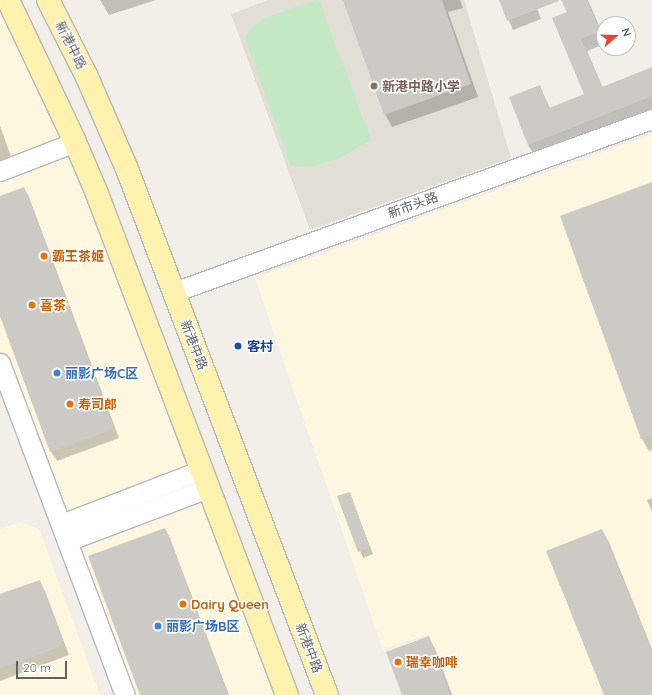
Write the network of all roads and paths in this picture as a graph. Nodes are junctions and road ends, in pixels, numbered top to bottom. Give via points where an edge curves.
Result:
1 (8, 0) edge
2 (48, 0) edge
3 (652, 118) edge
4 (75, 142) junction
5 (0, 171) edge
6 (174, 292) junction
7 (0, 363) edge
8 (205, 479) junction
9 (64, 533) junction
10 (125, 695) edge
11 (287, 695) edge
12 (327, 695) edge

1 - 4 main road
2 - 6 main road, 新港中路 via 113,136
3 - 6 street, 新市头路
4 - 5 street
4 - 8 main road via 116,241
6 - 12 main road, 新港中路
7 - 9 street
8 - 9 street
8 - 11 main road
9 - 10 street

